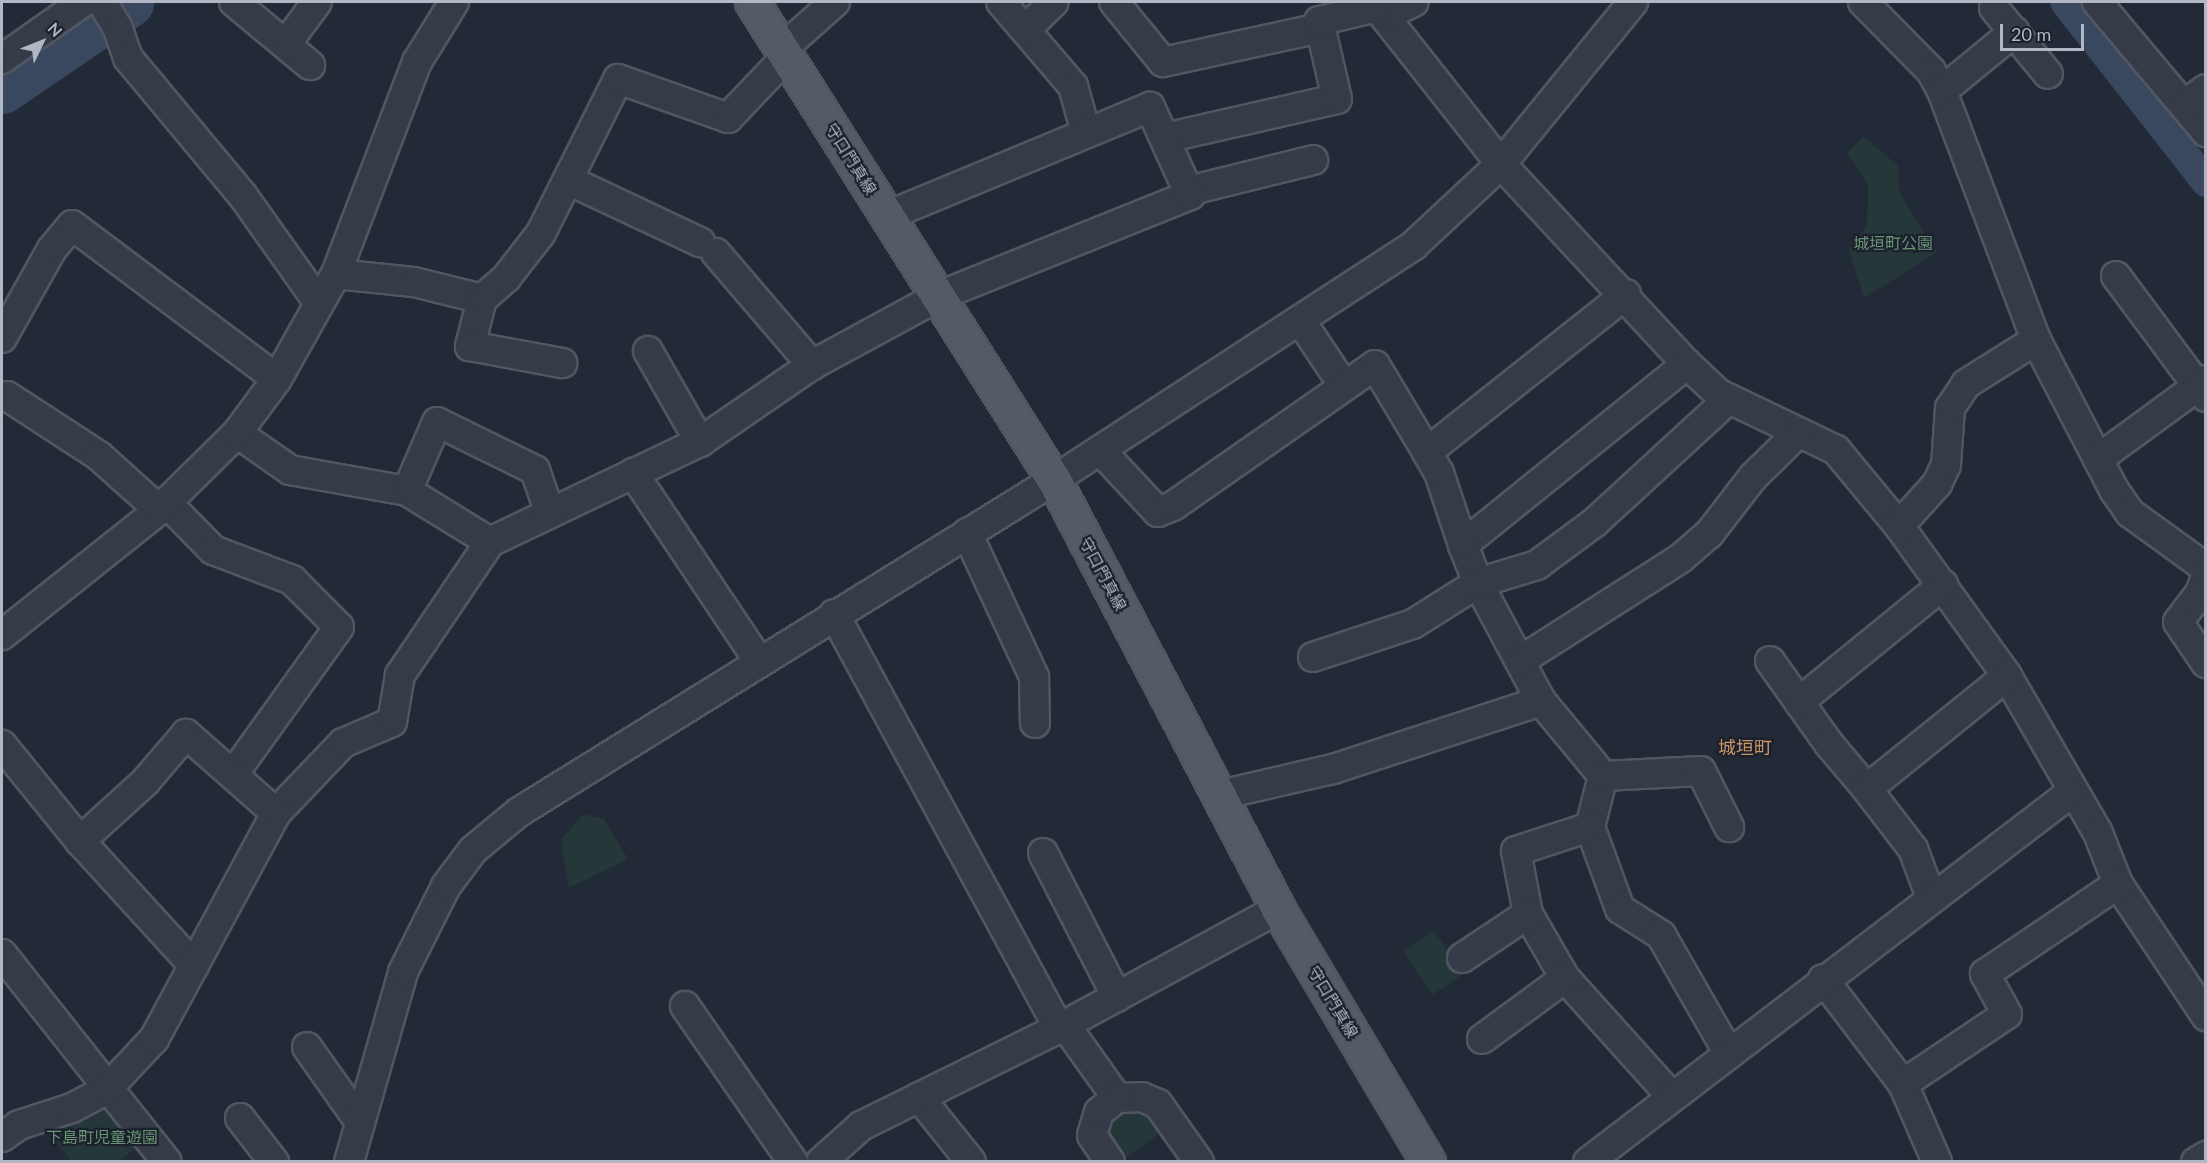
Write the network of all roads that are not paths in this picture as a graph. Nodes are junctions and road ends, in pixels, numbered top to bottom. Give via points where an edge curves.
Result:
1 (234, 2) edge
2 (317, 2) edge
3 (454, 2) edge
4 (752, 2) edge
5 (835, 2) edge
6 (1001, 2) edge
7 (1054, 2) edge
8 (1114, 2) edge
9 (1414, 2) edge
10 (1633, 2) edge
11 (1863, 2) edge
12 (2097, 2) edge
13 (1378, 8) edge
14 (1994, 8) dead end
15 (102, 10) edge
16 (1027, 28) junction
17 (1320, 28) junction
18 (2015, 31) junction
19 (286, 44) junction
20 (784, 53) junction
21 (2, 59) edge
22 (310, 65) dead end
23 (2048, 74) dead end
24 (1942, 92) junction
25 (2195, 97) edge
26 (2205, 132) edge
27 (1086, 133) junction
28 (1165, 138) junction
29 (1313, 160) dead end
30 (1501, 164) junction
31 (568, 180) junction
32 (1188, 191) junction
33 (887, 216) junction
34 (336, 274) junction
35 (2116, 276) dead end
36 (1626, 294) junction
37 (939, 296) junction
38 (482, 299) junction
39 (319, 303) junction
40 (1300, 320) junction
41 (2, 338) edge
42 (2036, 340) junction
43 (648, 351) dead end
44 (562, 363) dead end
45 (1687, 364) junction
46 (812, 365) junction
47 (277, 379) junction
48 (1344, 386) junction
49 (2203, 388) edge
50 (3, 397) edge
51 (1729, 399) junction
52 (1799, 432) junction
53 (237, 433) junction
54 (700, 442) junction
55 (1100, 450) junction
56 (1427, 452) junction
57 (2098, 459) junction
58 (633, 472) junction
59 (1054, 480) junction
60 (407, 491) junction
61 (162, 506) junction
62 (549, 511) junction
63 (1899, 526) junction
64 (967, 533) junction
65 (490, 542) junction
66 (1463, 545) junction
67 (2205, 568) edge
68 (2205, 576) edge
69 (1478, 584) junction
70 (1943, 585) junction
71 (834, 614) junction
72 (2, 635) edge
73 (1313, 657) dead end
74 (1520, 660) junction
75 (1770, 660) dead end
76 (759, 661) junction
77 (2205, 663) edge
78 (2007, 676) junction
79 (1541, 701) junction
80 (1799, 702) junction
81 (1035, 723) dead end
82 (2, 745) edge
83 (234, 773) junction
84 (1603, 776) junction
85 (1867, 789) junction
86 (2072, 792) junction
87 (1220, 795) junction
88 (276, 813) junction
89 (1590, 827) junction
90 (1729, 827) dead end
91 (80, 841) junction
92 (1042, 853) dead end
93 (2118, 884) junction
94 (1931, 897) junction
95 (1278, 909) junction
96 (1528, 914) junction
97 (2, 954) edge
98 (1462, 958) dead end
99 (194, 966) junction
100 (1565, 978) junction
101 (1823, 979) junction
102 (1117, 997) junction
103 (685, 1006) dead end
104 (2205, 1016) edge
105 (1062, 1027) junction
106 (1482, 1039) dead end
107 (307, 1047) dead end
108 (1728, 1052) junction
109 (1903, 1084) junction
110 (108, 1089) junction
111 (919, 1097) junction
112 (1672, 1097) junction
113 (1117, 1098) junction
114 (240, 1118) dead end
115 (360, 1122) junction
116 (2, 1137) edge
117 (2205, 1155) edge
118 (167, 1161) edge
119 (274, 1161) edge
120 (349, 1161) edge
121 (793, 1161) edge
122 (821, 1161) edge
123 (971, 1161) edge
124 (1110, 1161) edge
125 (1199, 1161) edge
126 (1428, 1161) edge
127 (1588, 1161) edge
128 (1936, 1161) edge
129 (2196, 1161) edge

1 - 19 street
2 - 19 street
3 - 34 street via 417,62
4 - 20 main road, 守口門真線
5 - 20 street
6 - 16 street
7 - 16 street
8 - 17 street via 1163,62
9 - 13 street
10 - 30 street
11 - 24 street via 1931,71
12 - 25 street
13 - 17 street via 1319,21
13 - 30 street
14 - 18 street
15 - 21 street
15 - 39 street via 128,58 243,196
16 - 27 street via 1073,86
17 - 28 street via 1337,99
18 - 23 street
18 - 24 street
19 - 22 street
20 - 31 street via 728,118 618,79
20 - 33 main road, 守口門真線
24 - 42 street
25 - 26 street
27 - 28 street via 1150,107
27 - 33 street
28 - 32 street
29 - 32 street
30 - 36 street
30 - 40 street via 1414,245
31 - 38 street via 541,233 506,278
31 - 46 street via 708,247
32 - 37 street via 1190,195
33 - 37 main road, 守口門真線
34 - 38 street via 414,282
34 - 39 street
35 - 49 street
36 - 45 street
36 - 56 street
37 - 46 street
37 - 59 main road, 守口門真線
38 - 44 street via 470,346
39 - 47 street
40 - 48 street
40 - 55 street
41 - 47 street via 52,249 72,225
42 - 57 street
42 - 63 street via 1966,384 1950,408 1946,465 1937,484
43 - 54 street
45 - 51 street
45 - 66 street
46 - 54 street
47 - 53 street
48 - 55 street via 1173,506 1158,512
48 - 56 street via 1375,365
49 - 57 street
50 - 61 street via 99,456
51 - 52 street
51 - 69 street via 1594,523 1537,565
52 - 63 street via 1836,450
52 - 74 street via 1753,477 1709,534 1681,558
53 - 60 street via 291,470
53 - 61 street
54 - 58 street
55 - 59 street
56 - 66 street via 1439,473
57 - 67 street via 2130,513
58 - 62 street
58 - 76 street
59 - 64 street
59 - 87 main road, 守口門真線
60 - 62 street via 437,422 536,470
60 - 65 street
61 - 72 street
61 - 83 street via 213,550 292,580 339,627
62 - 65 street
63 - 70 street
64 - 71 street
64 - 81 street via 1034,677
65 - 88 street via 400,675 392,722 343,743
66 - 69 street
68 - 77 street via 2200,593 2178,622
69 - 73 street via 1413,624
69 - 74 street
70 - 78 street
70 - 80 street
71 - 76 street
71 - 105 street
74 - 79 street
75 - 80 street
76 - 115 street via 519,812 473,850 446,886 403,972
78 - 85 street
78 - 86 street
79 - 84 street
79 - 87 street via 1333,769
80 - 85 street
82 - 91 street
83 - 88 street
83 - 91 street via 186,734 145,782
84 - 89 street
84 - 90 street via 1701,771
85 - 94 street via 1913,849
86 - 93 street via 2098,833
86 - 94 street
87 - 95 main road, 守口門真線
88 - 99 street
89 - 96 street via 1516,851
89 - 108 street via 1620,909 1660,934
91 - 99 street
92 - 102 street
93 - 104 street
93 - 109 street via 1985,974 2007,1014
94 - 101 street
95 - 102 street
95 - 126 main road, 守口門真線
96 - 98 street
96 - 100 street
97 - 110 street
99 - 110 street via 154,1039
100 - 106 street
100 - 112 street
101 - 108 street
101 - 109 street
102 - 105 street
103 - 121 street
105 - 111 street
105 - 113 street
107 - 115 street
108 - 112 street
109 - 128 street
110 - 116 street via 72,1108 19,1125
110 - 118 street
111 - 122 street via 861,1126
111 - 123 street
112 - 127 street
113 - 124 street via 1099,1112 1092,1136
113 - 125 street via 1142,1097 1158,1104
114 - 119 street
115 - 120 street
117 - 129 street

